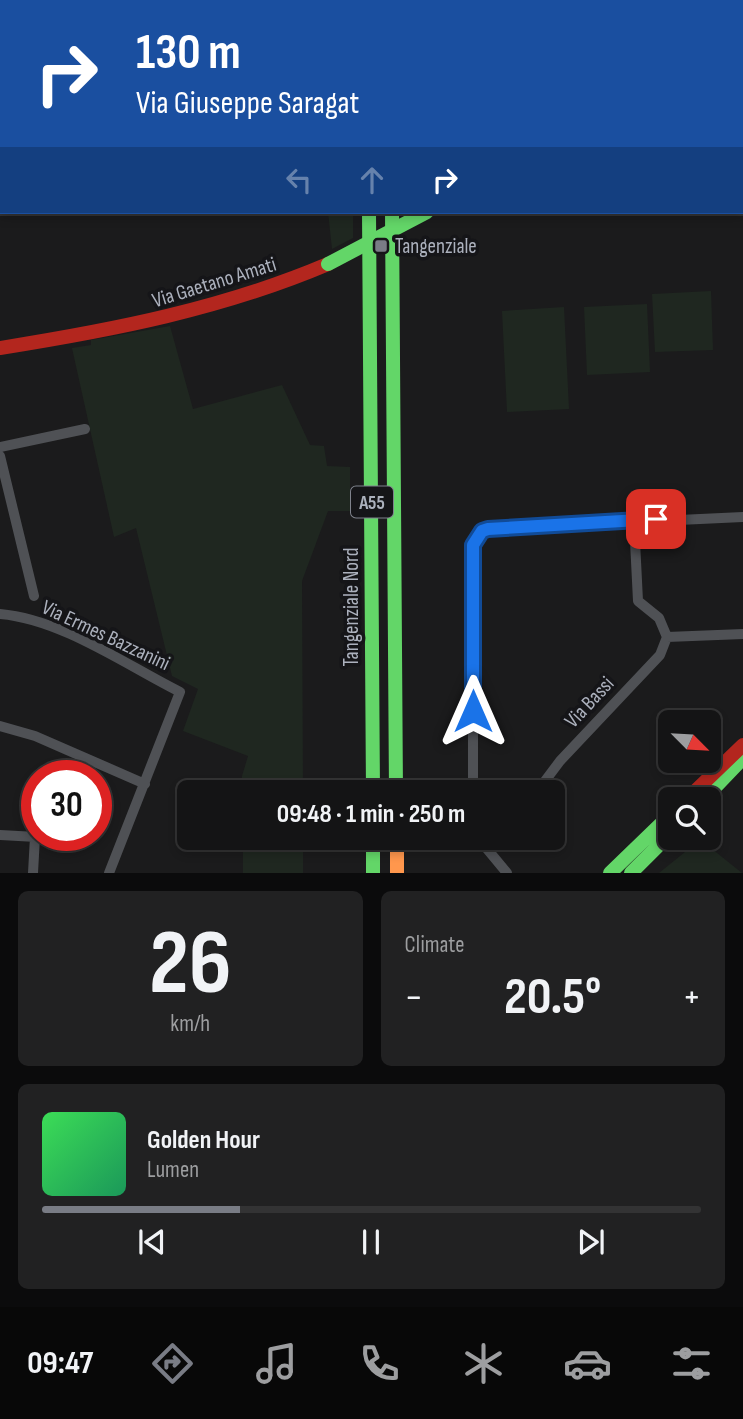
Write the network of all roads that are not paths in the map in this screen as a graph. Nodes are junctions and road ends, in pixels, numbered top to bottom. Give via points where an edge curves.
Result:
1 (369, 214) edge
2 (392, 214) edge
3 (423, 214) edge
4 (0, 348) edge
5 (85, 429) dead end
6 (0, 447) edge
7 (0, 456) edge
8 (743, 517) edge
9 (634, 520) junction
10 (34, 596) dead end
11 (0, 614) edge
12 (743, 634) edge
13 (667, 637) junction
14 (0, 726) edge
15 (743, 745) edge
16 (743, 758) edge
17 (373, 780) edge
18 (396, 780) edge
19 (473, 780) edge
20 (546, 780) edge
21 (145, 784) junction
22 (699, 787) edge
23 (715, 787) edge
24 (658, 827) edge
25 (0, 835) edge
26 (21, 836) edge
27 (658, 846) edge
28 (373, 850) edge
29 (397, 850) edge
30 (490, 850) edge
31 (34, 851) edge
32 (33, 873) edge
33 (109, 873) edge
34 (373, 873) edge
35 (397, 873) edge
36 (507, 873) edge
37 (610, 873) edge
38 (631, 873) edge

1 - 17 main road, Tangenziale Nord / A55
2 - 18 main road, Tangenziale Nord / A55
3 - 4 main road, Via Gaetano Amati, bridge via 273,287 169,320
5 - 6 street
7 - 10 street
8 - 9 street
9 - 13 street via 638,601 659,618
9 - 19 street via 488,529 475,540
11 - 21 street, Via Ermes Bazzanini via 60,630 180,692
12 - 13 street
13 - 20 street, Via Bassi via 660,655
14 - 21 street via 35,736
15 - 22 main road
16 - 23 main road
21 - 33 street
24 - 37 main road
25 - 26 street
27 - 38 main road
28 - 34 main road
29 - 35 main road
30 - 36 street
31 - 32 street

